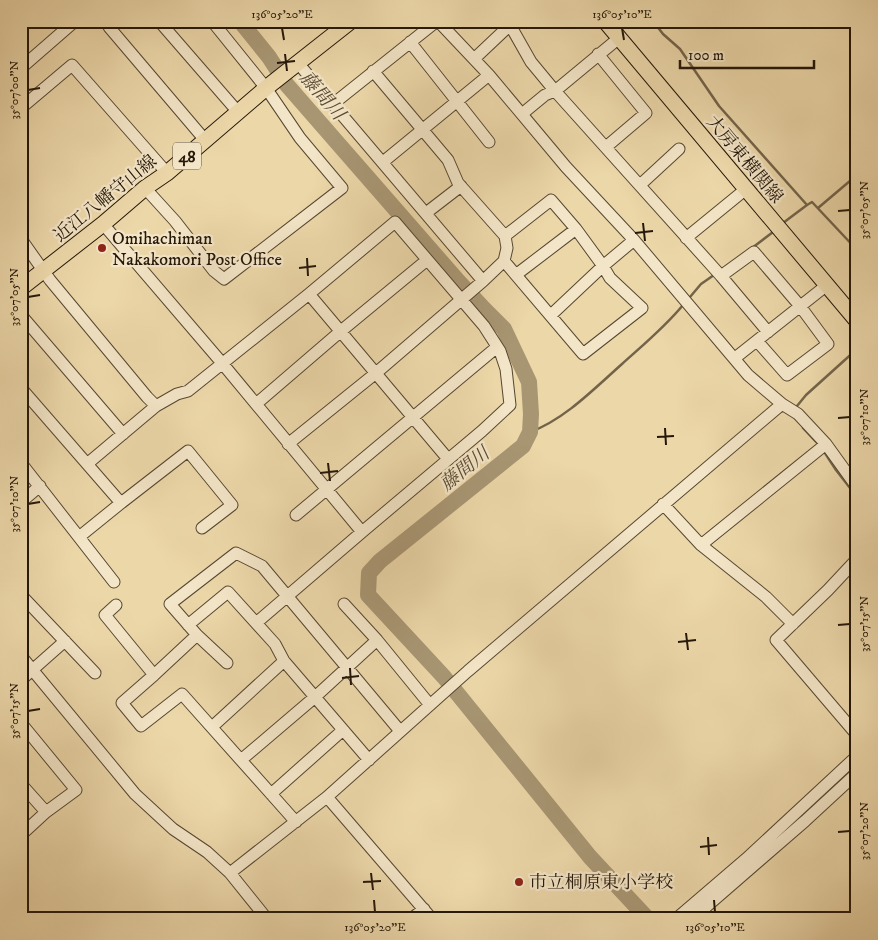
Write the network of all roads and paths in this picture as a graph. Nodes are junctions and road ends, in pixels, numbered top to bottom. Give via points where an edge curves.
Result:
1 (75, 21) edge
2 (159, 21) edge
3 (212, 21) edge
4 (437, 21) edge
5 (605, 21) edge
6 (510, 23) edge
7 (341, 24) edge
8 (109, 27) dead end
9 (619, 38) junction
10 (410, 42) junction
11 (598, 54) junction
12 (474, 59) junction
13 (24, 61) edge
14 (297, 62) junction
15 (374, 71) junction
16 (489, 75) junction
17 (266, 88) junction
18 (555, 91) junction
19 (457, 101) junction
20 (333, 104) junction
21 (21, 108) edge
22 (238, 112) junction
23 (522, 114) junction
24 (422, 130) junction
25 (206, 140) junction
26 (488, 142) dead end
27 (606, 147) junction
28 (679, 149) dead end
29 (383, 162) junction
30 (167, 172) junction
31 (461, 186) junction
32 (640, 186) junction
33 (145, 188) junction
34 (746, 189) junction
35 (426, 213) junction
36 (103, 224) junction
37 (576, 228) junction
38 (505, 236) junction
39 (686, 238) junction
40 (21, 239) edge
41 (634, 240) junction
42 (428, 260) junction
43 (504, 261) junction
44 (603, 266) junction
45 (44, 271) junction
46 (517, 274) junction
47 (721, 276) junction
48 (483, 281) junction
49 (827, 285) junction
50 (21, 288) edge
51 (309, 294) junction
52 (460, 299) junction
53 (800, 306) junction
54 (21, 315) edge
55 (551, 315) junction
56 (857, 321) edge
57 (340, 331) junction
58 (768, 332) junction
59 (757, 341) junction
60 (496, 347) junction
61 (735, 358) junction
62 (222, 363) junction
63 (376, 372) junction
64 (21, 388) edge
65 (256, 404) junction
66 (782, 404) junction
67 (156, 406) junction
68 (414, 417) junction
69 (123, 434) junction
70 (288, 444) junction
71 (822, 446) junction
72 (448, 459) junction
73 (21, 463) edge
74 (87, 464) junction
75 (40, 486) junction
76 (857, 487) edge
77 (326, 489) junction
78 (21, 502) edge
79 (121, 503) junction
80 (663, 504) junction
81 (296, 515) dead end
82 (202, 528) dead end
83 (362, 532) junction
84 (80, 537) junction
85 (701, 545) junction
86 (857, 559) edge
87 (114, 582) dead end
88 (21, 595) edge
89 (286, 596) junction
90 (344, 604) dead end
91 (116, 605) dead end
92 (256, 623) junction
93 (793, 624) junction
94 (188, 625) junction
95 (197, 635) junction
96 (377, 640) junction
97 (65, 641) junction
98 (21, 656) edge
99 (284, 661) junction
100 (227, 663) dead end
101 (346, 668) junction
102 (33, 670) junction
103 (95, 673) dead end
104 (154, 675) junction
105 (21, 680) edge
106 (314, 697) junction
107 (433, 702) junction
108 (21, 723) edge
109 (212, 728) junction
110 (343, 730) junction
111 (400, 731) junction
112 (857, 735) edge
113 (857, 756) edge
114 (240, 760) junction
115 (369, 760) junction
116 (857, 773) edge
117 (21, 784) edge
118 (270, 794) junction
119 (327, 797) junction
120 (46, 812) junction
121 (296, 822) junction
122 (21, 835) edge
123 (230, 873) junction
124 (424, 909) junction
125 (267, 919) edge
126 (411, 919) edge
127 (432, 919) edge
128 (676, 919) edge
129 (692, 919) edge

1 - 13 street
2 - 22 street
3 - 17 street
4 - 10 street
4 - 12 street
5 - 9 main road, 大房東横関線
6 - 12 street
6 - 18 street via 531,62
7 - 14 main road, 近江八幡守山線 / 48
8 - 25 street
9 - 11 street
9 - 34 main road, 大房東横関線
10 - 15 street
10 - 19 street
11 - 18 street
11 - 27 street via 646,113
12 - 16 street
14 - 17 main road, 近江八幡守山線 / 48
14 - 20 street
15 - 20 street
15 - 24 street
16 - 19 street
16 - 23 street
17 - 22 main road, 近江八幡守山線 / 48
17 - 33 street via 300,138 342,188 224,279
18 - 23 street
18 - 27 street
19 - 24 street
19 - 26 street
20 - 29 street
21 - 30 street via 72,65
22 - 25 main road, 近江八幡守山線 / 48
23 - 41 street
24 - 29 street
24 - 31 street via 448,160
25 - 30 main road, 近江八幡守山線 / 48
27 - 32 street
28 - 32 street
29 - 35 street
30 - 33 main road, 近江八幡守山線 / 48
31 - 35 street
31 - 38 street
32 - 39 street
33 - 36 main road, 近江八幡守山線 / 48
34 - 39 street
34 - 49 main road, 大房東横関線
35 - 48 street
36 - 45 main road, 近江八幡守山線 / 48
36 - 62 street
37 - 38 street via 551,200
37 - 44 street
37 - 46 street
38 - 43 street
39 - 47 street
40 - 45 street
41 - 44 street
41 - 61 street
42 - 51 street via 395,222
42 - 52 street
42 - 57 street
43 - 46 street
43 - 48 street
44 - 55 street
44 - 55 street via 610,278 642,308 583,354
45 - 50 main road, 近江八幡守山線 / 48
45 - 67 street
46 - 55 street
47 - 53 street via 754,252
47 - 58 street
48 - 52 street
49 - 53 street
49 - 56 main road, 大房東横関線
51 - 57 street
51 - 62 street
52 - 60 street via 484,326
52 - 63 street
53 - 58 street
53 - 59 street via 828,344 787,375
54 - 69 street
57 - 63 street
57 - 65 street
58 - 59 street
59 - 61 street
60 - 68 street
60 - 72 street via 506,369 510,405
61 - 66 street via 748,375
62 - 65 street
62 - 67 street via 188,391
63 - 68 street
63 - 70 street
64 - 74 street
65 - 70 street
66 - 71 street via 798,414
66 - 80 street
67 - 69 street
68 - 72 street
68 - 77 street
69 - 74 street
70 - 77 street
71 - 76 street
71 - 85 street
72 - 83 street
73 - 75 street
74 - 79 street
75 - 78 street
75 - 84 street
77 - 81 street
77 - 83 street
79 - 82 street via 188,451 232,505
79 - 84 street
80 - 85 street
80 - 107 street
83 - 89 street
84 - 87 street
85 - 93 street via 766,597
86 - 93 street
88 - 97 street
89 - 92 street
89 - 94 street via 262,566 236,553 170,604
89 - 101 street
90 - 96 street
91 - 104 street via 105,615
92 - 94 street via 228,592
92 - 99 street
93 - 112 street via 776,640
94 - 95 street
95 - 100 street
95 - 104 street
96 - 101 street
96 - 107 street
97 - 102 street
97 - 103 street
98 - 102 street
99 - 106 street
99 - 109 street
101 - 106 street
101 - 111 street
102 - 105 street
102 - 123 street via 135,794 173,829
104 - 109 street via 122,703 141,726 182,694
106 - 110 street
106 - 114 street
107 - 111 street
108 - 120 street via 76,790
109 - 114 street
110 - 115 street
110 - 118 street
111 - 115 street
113 - 128 street
114 - 118 street
115 - 119 street
116 - 129 street
117 - 120 street
118 - 121 street
119 - 121 street
119 - 124 street
120 - 122 street
121 - 123 street
123 - 125 street
124 - 126 street
124 - 127 street

